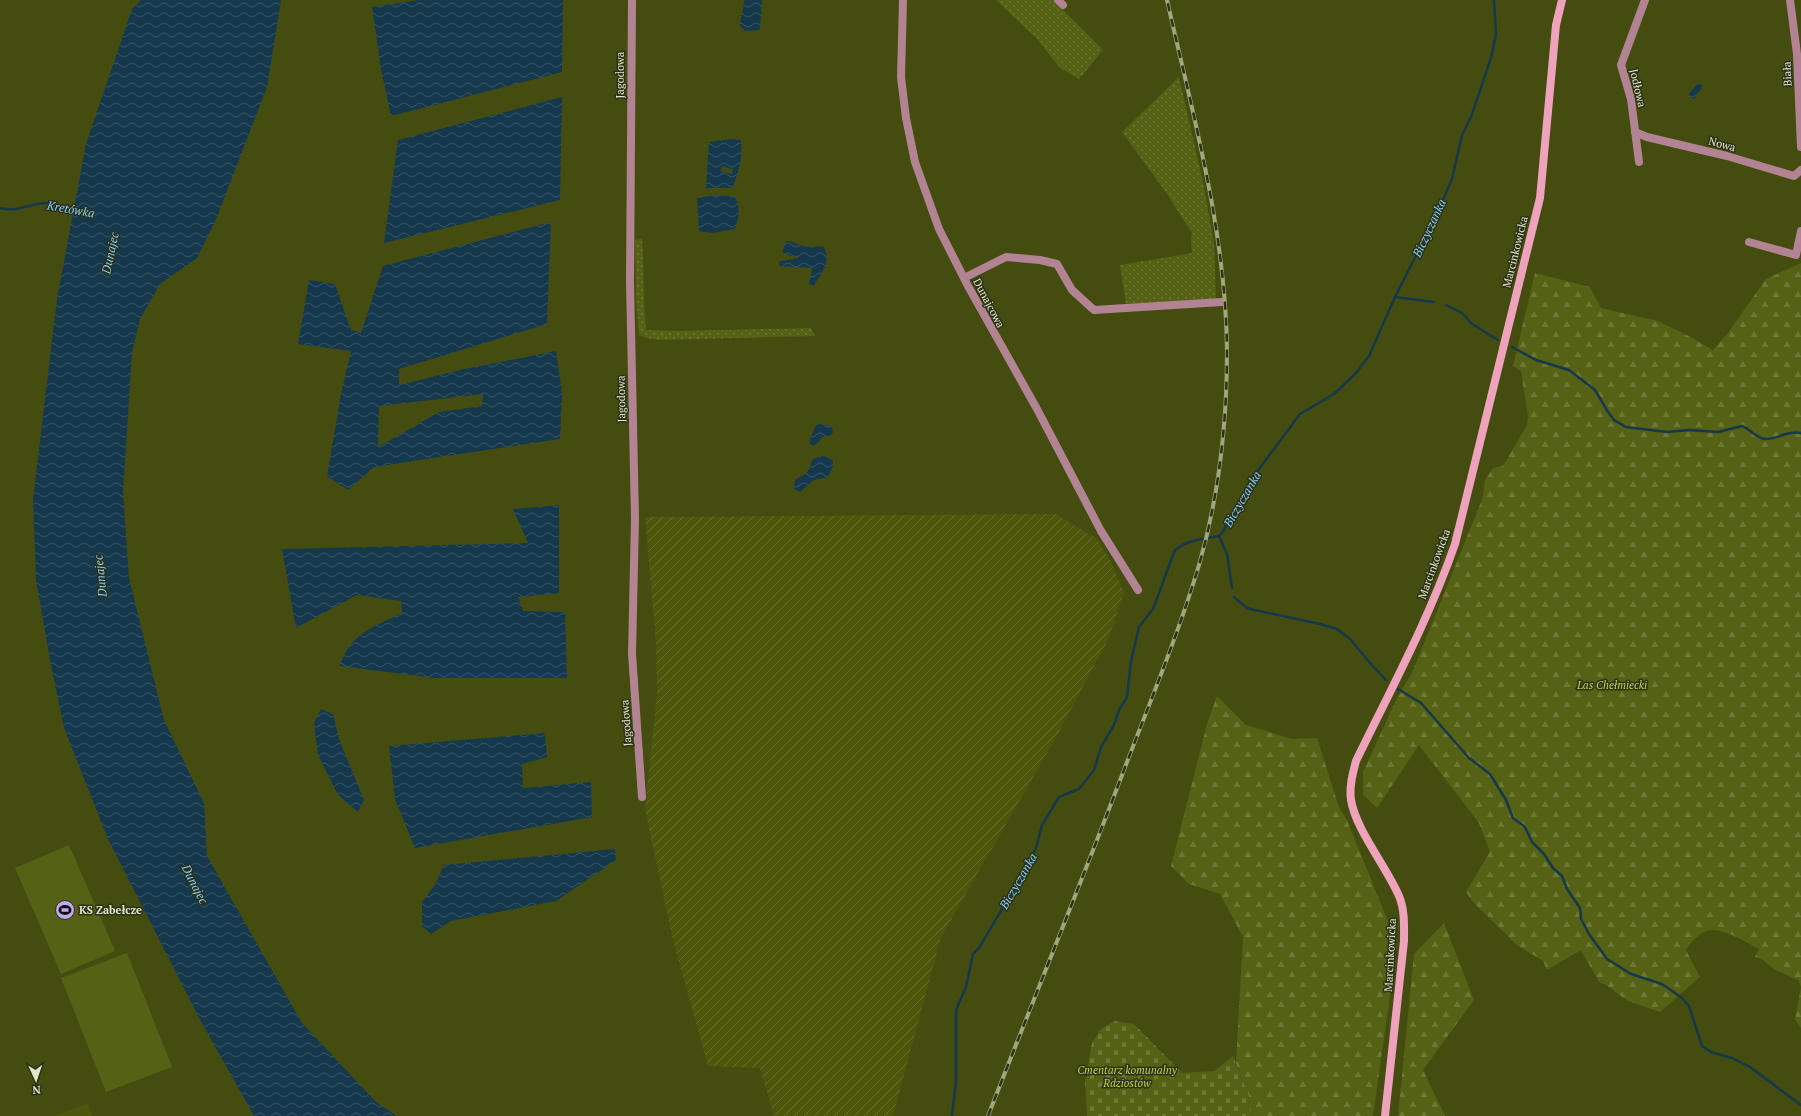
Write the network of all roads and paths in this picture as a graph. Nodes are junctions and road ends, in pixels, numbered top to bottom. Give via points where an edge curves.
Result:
1 (632, 0) edge
2 (903, 0) edge
3 (1562, 0) edge
4 (1645, 0) edge
5 (1790, 0) edge
6 (1635, 132) junction
7 (1801, 147) edge
8 (1639, 162) dead end
9 (1801, 170) edge
10 (1801, 231) edge
11 (1749, 242) dead end
12 (964, 278) junction
13 (1222, 302) dead end
14 (1138, 590) dead end
15 (642, 797) dead end
16 (1385, 1116) edge

1 - 15 street, Jagodowa via 630,282 635,519 632,654
2 - 12 street, Dunajcowa via 901,77 914,156 939,229
3 - 16 street, Marcinkowicka via 1556,25 1540,198 1455,544 1424,622 1356,760 1351,780 1351,799 1356,817 1399,897 1404,916 1404,941
4 - 6 street, Jodłowa via 1621,65 1631,99
5 - 7 street, Biała via 1797,54
6 - 8 street, Jodłowa
6 - 9 street, Nowa via 1794,176
10 - 11 street via 1796,255
12 - 13 street via 1006,257 1040,260 1057,264 1072,290 1094,310
12 - 14 street, Dunajcowa via 1101,531

